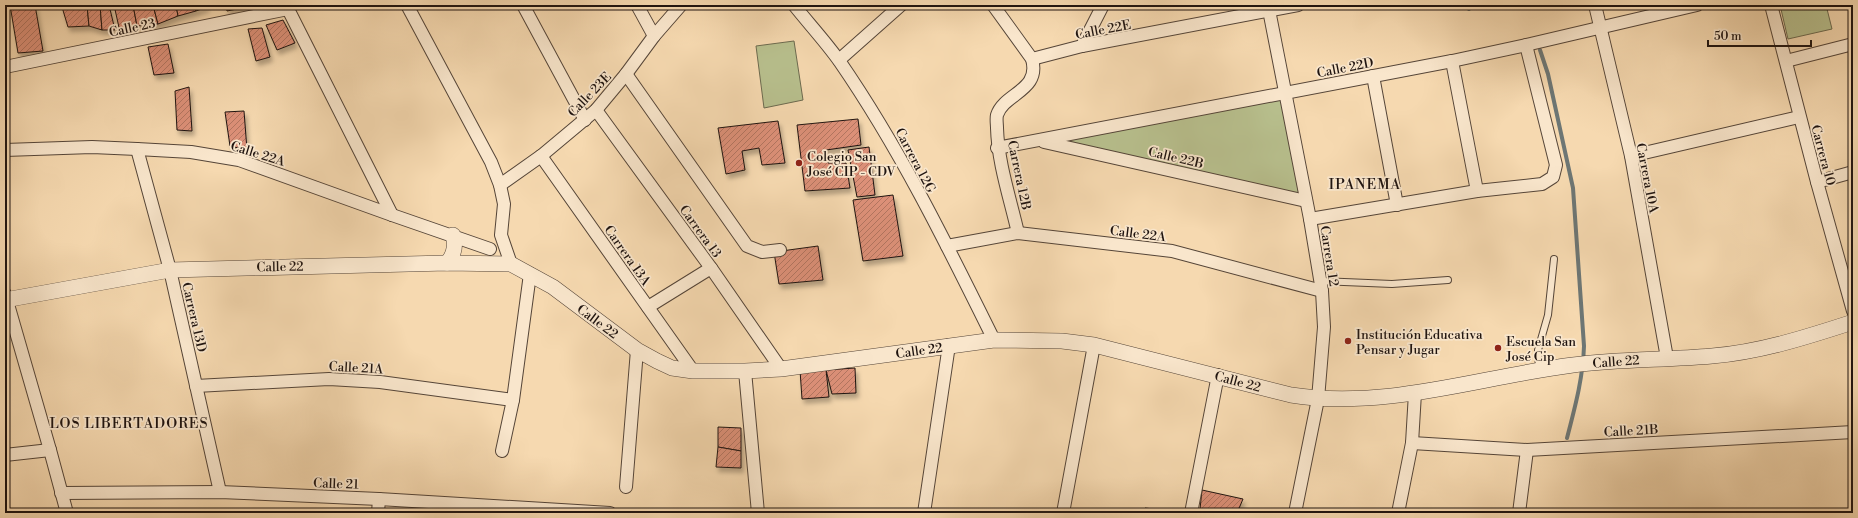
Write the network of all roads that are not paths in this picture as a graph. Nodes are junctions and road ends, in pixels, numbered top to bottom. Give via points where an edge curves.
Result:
1 (407, 5) edge
2 (522, 5) edge
3 (637, 5) edge
4 (681, 5) edge
5 (794, 5) edge
6 (901, 5) edge
7 (1103, 5) edge
8 (1298, 5) edge
9 (1595, 5) edge
10 (1696, 5) edge
11 (1771, 5) edge
12 (287, 7) edge
13 (999, 8) edge
14 (1269, 8) edge
15 (1601, 27) junction
16 (654, 36) junction
17 (1853, 44) edge
18 (1526, 45) junction
19 (1082, 46) junction
20 (1032, 59) junction
21 (839, 60) junction
22 (1452, 61) junction
23 (1786, 61) junction
24 (5, 67) edge
25 (626, 74) junction
26 (1373, 76) junction
27 (1285, 93) junction
28 (596, 110) junction
29 (1799, 117) junction
30 (585, 120) junction
31 (1039, 141) junction
32 (998, 148) junction
33 (137, 149) junction
34 (5, 150) edge
35 (541, 156) junction
36 (1631, 156) junction
37 (1853, 172) edge
38 (1816, 182) junction
39 (500, 185) junction
40 (1477, 191) junction
41 (1306, 201) junction
42 (1397, 205) junction
43 (392, 215) junction
44 (1310, 220) junction
45 (1018, 233) junction
46 (501, 234) junction
47 (453, 235) junction
48 (947, 246) junction
49 (490, 248) junction
50 (780, 250) dead end
51 (1554, 259) dead end
52 (447, 263) junction
53 (481, 263) junction
54 (511, 264) junction
55 (710, 268) junction
56 (170, 270) junction
57 (530, 274) junction
58 (1448, 280) dead end
59 (1321, 286) junction
60 (5, 298) edge
61 (648, 307) junction
62 (1853, 311) edge
63 (1853, 322) edge
64 (994, 340) junction
65 (1094, 344) junction
66 (949, 345) junction
67 (637, 350) junction
68 (1667, 358) junction
69 (781, 369) junction
70 (1539, 370) junction
71 (693, 371) junction
72 (745, 371) junction
73 (1218, 375) junction
74 (196, 386) junction
75 (1415, 392) junction
76 (1318, 399) junction
77 (514, 400) junction
78 (1853, 432) edge
79 (1412, 443) junction
80 (50, 450) junction
81 (1527, 450) junction
82 (502, 451) dead end
83 (5, 456) edge
84 (626, 487) dead end
85 (220, 492) junction
86 (61, 493) junction
87 (379, 499) junction
88 (486, 509) edge
89 (67, 513) edge
90 (378, 513) edge
91 (610, 513) edge
92 (758, 513) edge
93 (924, 513) edge
94 (1063, 513) edge
95 (1191, 513) edge
96 (1295, 513) edge
97 (1398, 513) edge
98 (1519, 513) edge

1 - 39 street via 491,162
2 - 30 street
3 - 16 street
4 - 16 street, Calle 23E
5 - 21 street, Carrera 12G
6 - 21 street
7 - 19 street
8 - 14 street, Calle 22E
9 - 15 street, Carrera 10A
10 - 15 street, Calle 22D
11 - 23 street, Carrera 10
12 - 24 street, Calle 23
12 - 43 street
13 - 20 street
14 - 19 street, Calle 22E
14 - 27 street, Carrera 12
15 - 18 street, Calle 22D
15 - 36 street, Carrera 10A
16 - 25 street, Calle 23E
17 - 23 street
18 - 22 street, Calle 22D
18 - 40 street via 1556,166 1553,177 1542,184
19 - 20 street, Calle 22E
20 - 32 street, Carrera 12B via 1035,68 1030,82 1004,105 997,115
21 - 48 street, Carrera 12G via 880,123
22 - 26 street, Calle 22D
22 - 40 street
23 - 29 street, Carrera 10
25 - 28 street, Calle 23E
25 - 50 street via 747,246 762,252
26 - 27 street, Calle 22D
26 - 42 street
27 - 31 street, Calle 22D
27 - 41 street, Carrera 12
28 - 30 street, Calle 23E
28 - 55 street, Carrera 13
29 - 36 street
29 - 38 street, Carrera 10
30 - 35 street, Calle 23E
31 - 32 street, Calle 22D
31 - 41 street, Calle 22B
32 - 45 street, Carrera 12B
33 - 34 street, Calle 22A via 92,147
33 - 43 street, Calle 22A via 191,152 239,160
33 - 56 street, Carrera 13D
35 - 39 street, Calle 23E
35 - 61 street, Carrera 13A
36 - 68 street, Carrera 10A
37 - 38 street
38 - 62 street, Carrera 10
39 - 46 street via 504,204
40 - 42 street
41 - 44 street, Carrera 12
42 - 44 street
43 - 47 street, Calle 22A
44 - 59 street, Carrera 12
45 - 48 street, Calle 22A
45 - 59 street, Calle 22A via 1172,251
46 - 49 street
46 - 54 street
47 - 49 street, Calle 22A
47 - 52 street via 454,251
48 - 64 street, Carrera 12G
49 - 53 street
51 - 70 lane via 1548,315 1538,350
52 - 53 street, Calle 22
52 - 56 street, Calle 22
53 - 54 street, Calle 22
54 - 57 street, Calle 22
55 - 61 street
55 - 69 street, Carrera 13
56 - 60 street, Calle 22
56 - 74 street, Carrera 13D
57 - 67 street, Calle 22 via 553,287
57 - 77 street
58 - 59 lane
59 - 76 street, Carrera 12 via 1324,327
60 - 80 street
61 - 71 street, Carrera 13A
63 - 68 street, Calle 22 via 1808,337 1759,348 1713,356
64 - 65 street, Calle 22
64 - 66 street, Calle 22
65 - 73 street, Calle 22
65 - 94 street
66 - 69 street, Calle 22
66 - 93 street
67 - 71 street, Calle 22 via 672,368
67 - 84 street
68 - 70 street, Calle 22 via 1592,363
69 - 72 street, Calle 22
70 - 75 street, Calle 22
71 - 72 street, Calle 22
72 - 92 street
73 - 76 street, Calle 22 via 1291,395
73 - 95 street
74 - 77 street, Calle 21A via 329,379 380,382
74 - 85 street, Carrera 13D
75 - 76 street, Calle 22 via 1355,400
75 - 79 street
76 - 96 street, Carrera 12
77 - 82 street
78 - 81 street, Calle 21B
79 - 81 street, Calle 21B
79 - 97 street
80 - 83 street
80 - 86 street
81 - 98 street
85 - 86 street, Calle 21
85 - 87 street, Calle 21
86 - 89 street
87 - 88 street, Calle 21
87 - 90 street
88 - 91 street, Calle 21

